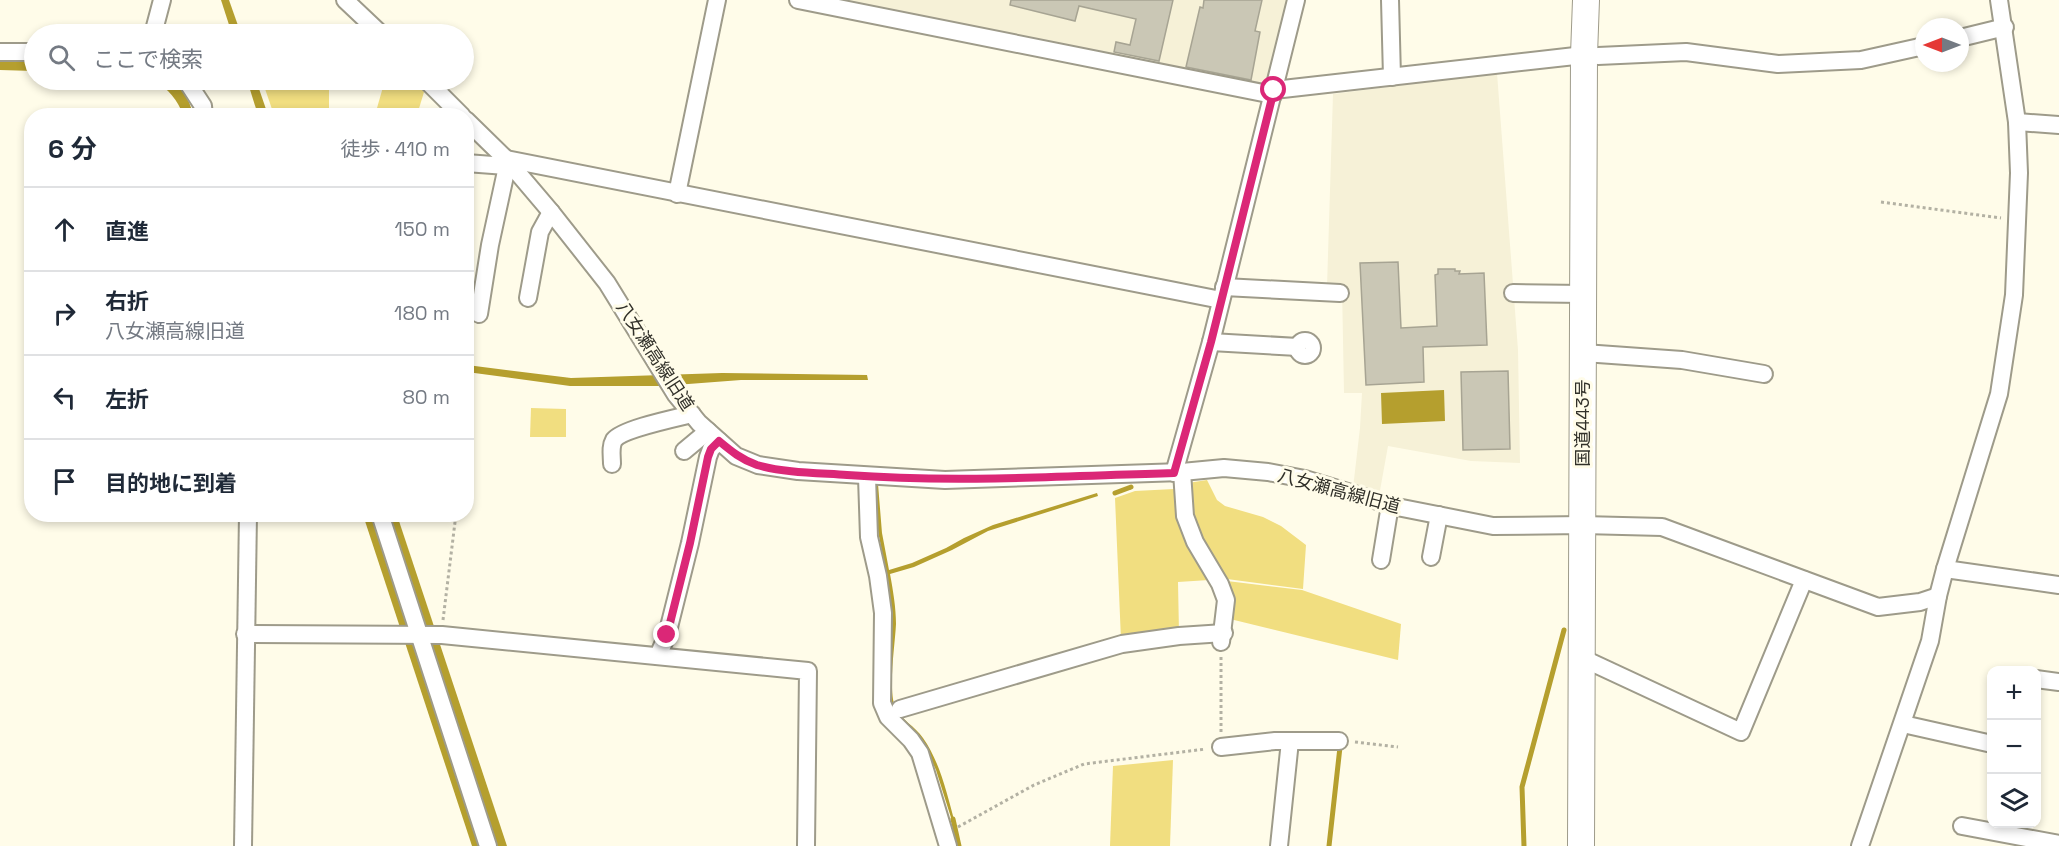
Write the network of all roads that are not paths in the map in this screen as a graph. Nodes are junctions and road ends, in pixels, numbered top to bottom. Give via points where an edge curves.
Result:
1 (162, 0) edge
2 (345, 0) edge
3 (717, 0) edge
4 (798, 0) edge
5 (1296, 0) edge
6 (1390, 0) edge
7 (1586, 0) edge
8 (1999, 0) edge
9 (156, 24) edge
10 (370, 24) edge
11 (2005, 27) junction
12 (1969, 36) edge
13 (1915, 48) edge
14 (0, 52) edge
15 (24, 52) edge
16 (1591, 55) junction
17 (1392, 77) junction
18 (193, 90) edge
19 (436, 90) edge
20 (1274, 92) junction
21 (203, 108) edge
22 (454, 108) edge
23 (2018, 122) junction
24 (2059, 125) edge
25 (474, 128) edge
26 (507, 162) junction
27 (474, 163) edge
28 (678, 194) junction
29 (551, 212) junction
30 (1340, 293) dead end
31 (1513, 293) dead end
32 (1223, 294) junction
33 (1584, 294) junction
34 (528, 298) dead end
35 (479, 314) dead end
36 (1211, 342) junction
37 (1298, 347) dead end
38 (1584, 353) junction
39 (1764, 374) dead end
40 (692, 414) junction
41 (714, 436) junction
42 (684, 452) dead end
43 (612, 464) dead end
44 (1178, 473) junction
45 (867, 477) junction
46 (1390, 505) junction
47 (1439, 515) junction
48 (248, 522) edge
49 (383, 522) edge
50 (1583, 525) junction
51 (1431, 557) dead end
52 (1381, 560) dead end
53 (1945, 569) junction
54 (1804, 580) junction
55 (2059, 585) edge
56 (1938, 596) junction
57 (245, 634) junction
58 (419, 635) junction
59 (658, 656) junction
60 (1582, 658) junction
61 (2041, 680) edge
62 (2059, 682) edge
63 (900, 709) dead end
64 (1903, 724) junction
65 (1290, 741) junction
66 (1339, 741) road end
67 (1987, 743) edge
68 (1221, 747) road end
69 (1962, 826) dead end
70 (947, 838) edge
71 (2059, 844) edge
72 (243, 846) edge
73 (488, 846) edge
74 (806, 846) edge
75 (1279, 846) edge
76 (1581, 846) edge
77 (1860, 846) edge

1 - 9 street
2 - 10 street
3 - 28 street
4 - 20 street
5 - 20 street
6 - 17 street
7 - 16 highway, 国道443号
8 - 11 street
11 - 12 street
11 - 23 street
13 - 16 street via 1861,60 1778,64 1686,52
14 - 15 street
16 - 17 street
16 - 33 highway, 国道443号
17 - 20 street
18 - 21 street
19 - 22 street
20 - 32 street
23 - 24 street
23 - 53 street via 2014,295 1999,394
25 - 26 street, 八女瀬高線旧道
26 - 27 street
26 - 28 street
26 - 29 street, 八女瀬高線旧道
26 - 35 street
28 - 32 street
29 - 34 street via 540,232
29 - 40 street, 八女瀬高線旧道 via 607,283 676,395
30 - 32 street
31 - 33 street
32 - 36 street
33 - 38 highway, 国道443号
36 - 37 street
36 - 44 street
38 - 39 street via 1682,360
38 - 50 highway, 国道443号
40 - 41 street, 八女瀬高線旧道
40 - 43 street via 615,438
41 - 42 street
41 - 45 street, 八女瀬高線旧道 via 736,456 758,465
41 - 59 street via 667,635
44 - 45 street, 八女瀬高線旧道 via 945,480
44 - 46 street, 八女瀬高線旧道 via 1224,468 1268,471
44 - 63 street via 1185,516 1226,600 1222,638 1179,636 1122,644
45 - 70 street via 869,537 884,613 882,704 888,717 920,753
46 - 47 street, 八女瀬高線旧道
46 - 52 street
47 - 50 street, 八女瀬高線旧道 via 1493,526
47 - 51 street
48 - 57 street
49 - 58 street
50 - 54 street, 八女瀬高線旧道 via 1662,527
50 - 60 highway, 国道443号
53 - 55 street
53 - 56 street
54 - 56 street, 八女瀬高線旧道 via 1878,607
54 - 60 street via 1741,732
56 - 64 street via 1930,641
57 - 58 street
57 - 72 street
58 - 59 street
58 - 73 street
59 - 74 street via 808,671
60 - 76 highway, 国道443号
61 - 62 street
64 - 67 street
64 - 77 street
65 - 66 street
65 - 68 street
65 - 75 street
69 - 71 street

